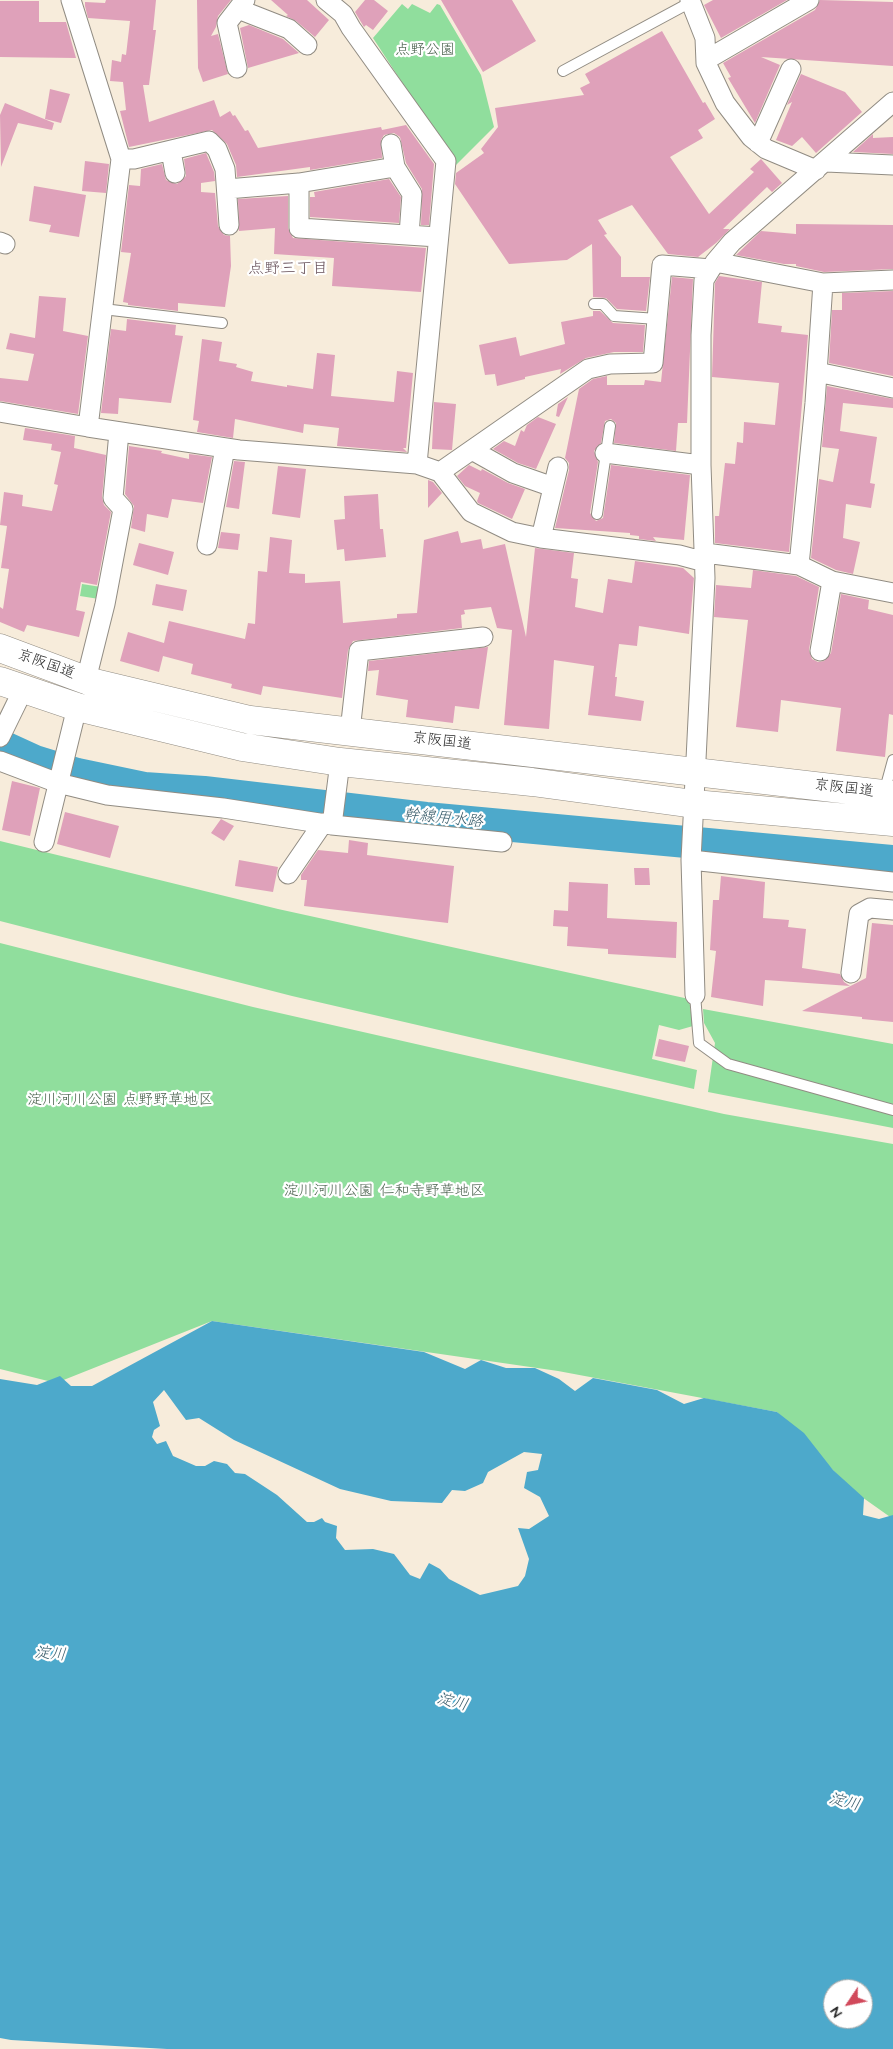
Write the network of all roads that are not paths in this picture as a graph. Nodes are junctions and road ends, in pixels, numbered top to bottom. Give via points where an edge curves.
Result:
1 (71, 0) edge
2 (809, 0) edge
3 (690, 1) edge
4 (339, 4) edge
5 (242, 5) edge
6 (307, 45) dead end
7 (706, 60) junction
8 (237, 68) dead end
9 (791, 69) dead end
10 (563, 71) dead end
11 (893, 102) edge
12 (758, 143) junction
13 (391, 144) dead end
14 (171, 151) junction
15 (121, 159) junction
16 (893, 165) edge
17 (821, 166) junction
18 (395, 167) junction
19 (174, 173) dead end
20 (299, 183) junction
21 (226, 190) junction
22 (229, 225) dead end
23 (409, 235) junction
24 (438, 237) junction
25 (713, 266) junction
26 (893, 280) edge
27 (823, 283) junction
28 (594, 304) dead end
29 (103, 310) junction
30 (657, 319) junction
31 (222, 323) dead end
32 (817, 372) junction
33 (893, 388) edge
34 (0, 412) edge
35 (610, 426) dead end
36 (88, 427) junction
37 (119, 432) junction
38 (224, 448) junction
39 (472, 450) junction
40 (605, 453) junction
41 (417, 464) junction
42 (702, 465) junction
43 (558, 466) dead end
44 (440, 472) junction
45 (553, 486) junction
46 (597, 514) dead end
47 (541, 538) junction
48 (208, 545) dead end
49 (705, 557) junction
50 (798, 565) junction
51 (832, 580) junction
52 (893, 593) edge
53 (483, 637) dead end
54 (0, 648) edge
55 (820, 651) dead end
56 (86, 680) junction
57 (11, 685) edge
58 (77, 707) junction
59 (350, 731) junction
60 (2, 733) edge
61 (893, 760) edge
62 (0, 761) edge
63 (695, 771) junction
64 (339, 773) junction
65 (58, 783) junction
66 (889, 794) edge
67 (693, 816) junction
68 (893, 822) edge
69 (327, 824) junction
70 (44, 842) dead end
71 (502, 842) dead end
72 (691, 857) junction
73 (288, 874) dead end
74 (893, 882) edge
75 (893, 910) edge
76 (851, 973) dead end
77 (695, 994) joint
78 (893, 1110) edge

1 - 15 street
2 - 7 street
3 - 7 street via 705,38
3 - 10 lane
4 - 24 street via 446,160
5 - 6 street via 289,29
5 - 8 street via 227,23
7 - 12 street via 725,104
9 - 12 street
11 - 17 street
12 - 17 street via 780,156
13 - 18 street
14 - 15 street
14 - 19 street
14 - 21 street via 209,141 217,149 225,169
15 - 29 street
16 - 17 street
17 - 25 street via 732,242
18 - 20 street
18 - 23 street via 412,194
20 - 21 street
20 - 23 street via 299,228
21 - 22 street
23 - 24 street
24 - 41 street
25 - 27 street
25 - 30 street via 662,264
25 - 42 street via 704,280
26 - 27 street
27 - 32 street
28 - 30 lane via 603,304 614,316
29 - 31 lane
29 - 36 street
30 - 39 street via 653,363 610,364 588,369
32 - 33 street
32 - 50 street
34 - 36 street
35 - 40 lane
36 - 37 street
37 - 38 street
37 - 56 street via 113,498 123,509
38 - 41 street
38 - 48 street
39 - 44 street
39 - 45 street via 513,473
40 - 42 street
40 - 46 lane
41 - 44 street
42 - 49 street
43 - 45 street
44 - 47 street via 471,512 512,532
45 - 47 street
47 - 49 street
49 - 50 street
49 - 63 street
50 - 51 street
51 - 52 street
51 - 55 street
53 - 59 street via 359,651
54 - 56 highway, 京阪国道
56 - 59 highway, 京阪国道 via 250,720
57 - 58 highway, 京阪国道
57 - 60 street
58 - 64 highway, 京阪国道
58 - 65 street
59 - 63 highway, 京阪国道
61 - 66 lane
62 - 65 street
63 - 66 highway, 京阪国道
63 - 67 street
64 - 67 highway, 京阪国道 via 532,782
64 - 69 street
65 - 69 street via 108,795
65 - 70 street
67 - 68 highway, 京阪国道
67 - 72 street
69 - 71 street
69 - 73 street
72 - 74 street
72 - 77 street
75 - 76 street via 870,908 860,914
77 - 78 lane via 699,1043 728,1064

